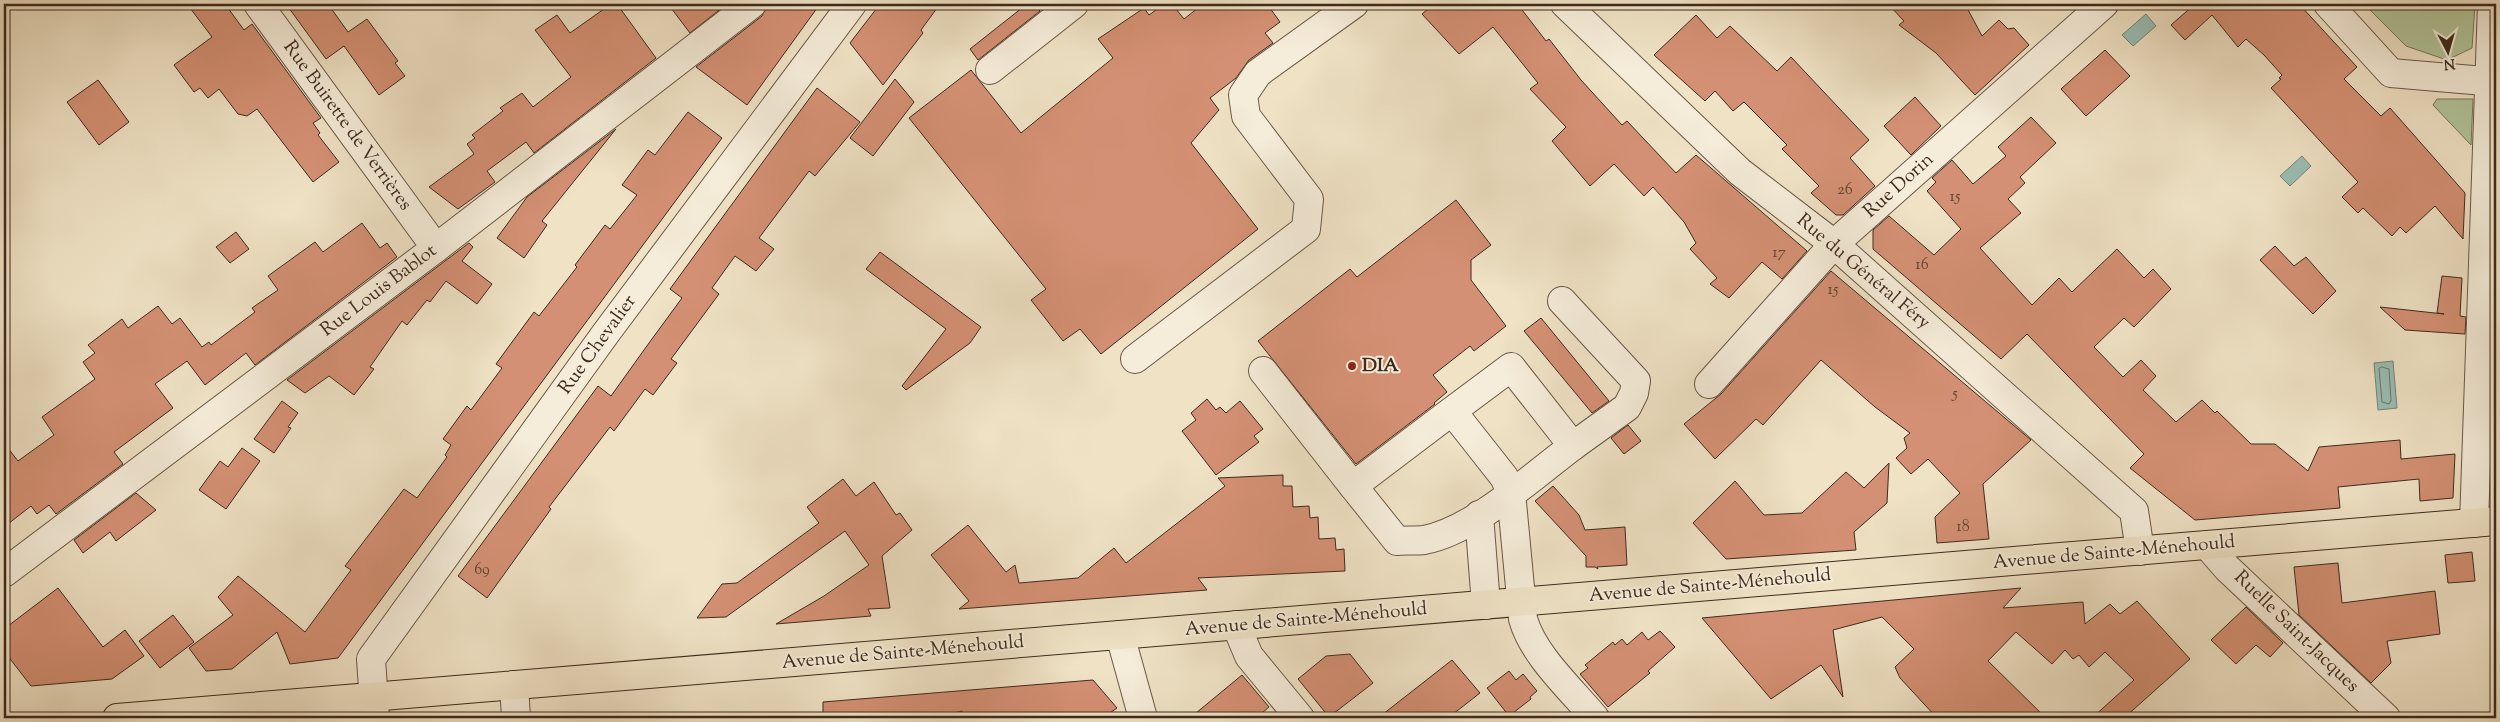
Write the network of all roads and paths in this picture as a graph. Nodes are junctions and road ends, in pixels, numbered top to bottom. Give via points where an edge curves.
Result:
1 (258, 4) edge
2 (752, 4) edge
3 (852, 4) edge
4 (1074, 4) edge
5 (1354, 4) edge
6 (1564, 4) edge
7 (2104, 4) edge
8 (2328, 4) edge
9 (2492, 4) edge
10 (990, 70) dead end
11 (2492, 81) edge
12 (1834, 244) junction
13 (436, 248) junction
14 (1562, 302) dead end
15 (1135, 359) dead end
16 (1263, 371) dead end
17 (1709, 384) dead end
18 (1452, 411) junction
19 (1574, 446) junction
20 (1353, 486) junction
21 (1511, 492) junction
22 (1479, 515) junction
23 (2485, 522) edge
24 (2207, 545) junction
25 (2140, 551) junction
26 (4, 574) edge
27 (1522, 602) junction
28 (1486, 605) junction
29 (1236, 626) junction
30 (1120, 635) junction
31 (514, 686) junction
32 (374, 708) edge
33 (117, 718) edge
34 (516, 718) edge
35 (1143, 718) edge
36 (1300, 718) edge
37 (1595, 718) edge
38 (2386, 718) edge

1 - 13 street, Rue Buirette de Verrières
2 - 13 street, Rue Louis Bablot
3 - 32 street, Rue Chevalier via 606,333 371,659
4 - 10 street
5 - 15 street via 1258,73 1244,95 1246,116 1309,199 1306,229
6 - 12 street, Rue du Général Féry via 1740,172
7 - 12 street, Rue Dorin
8 - 11 street via 2391,73
9 - 11 street
11 - 23 street
12 - 17 street, Rue Dorin
12 - 25 street, Rue du Général Féry via 2134,511
13 - 26 street, Rue Louis Bablot
14 - 19 street via 1636,381 1627,407
16 - 20 street
18 - 19 street via 1511,367
18 - 20 street
18 - 21 street via 1504,477
19 - 21 street
20 - 22 street via 1397,541 1424,540 1459,527
21 - 22 street
21 - 27 street
22 - 28 street
23 - 24 main road, Avenue de Sainte-Ménehould
24 - 25 main road, Avenue de Sainte-Ménehould
24 - 38 street, Ruelle Saint-Jacques via 2227,568
25 - 27 main road, Avenue de Sainte-Ménehould
27 - 28 main road, Avenue de Sainte-Ménehould
27 - 37 street via 1525,626 1535,647
28 - 29 main road, Avenue de Sainte-Ménehould
29 - 30 main road, Avenue de Sainte-Ménehould
29 - 36 street via 1249,656
30 - 31 main road, Avenue de Sainte-Ménehould
30 - 35 street
31 - 32 main road, Avenue de Sainte-Ménehould
31 - 34 street
32 - 33 main road, Avenue de Sainte-Ménehould

